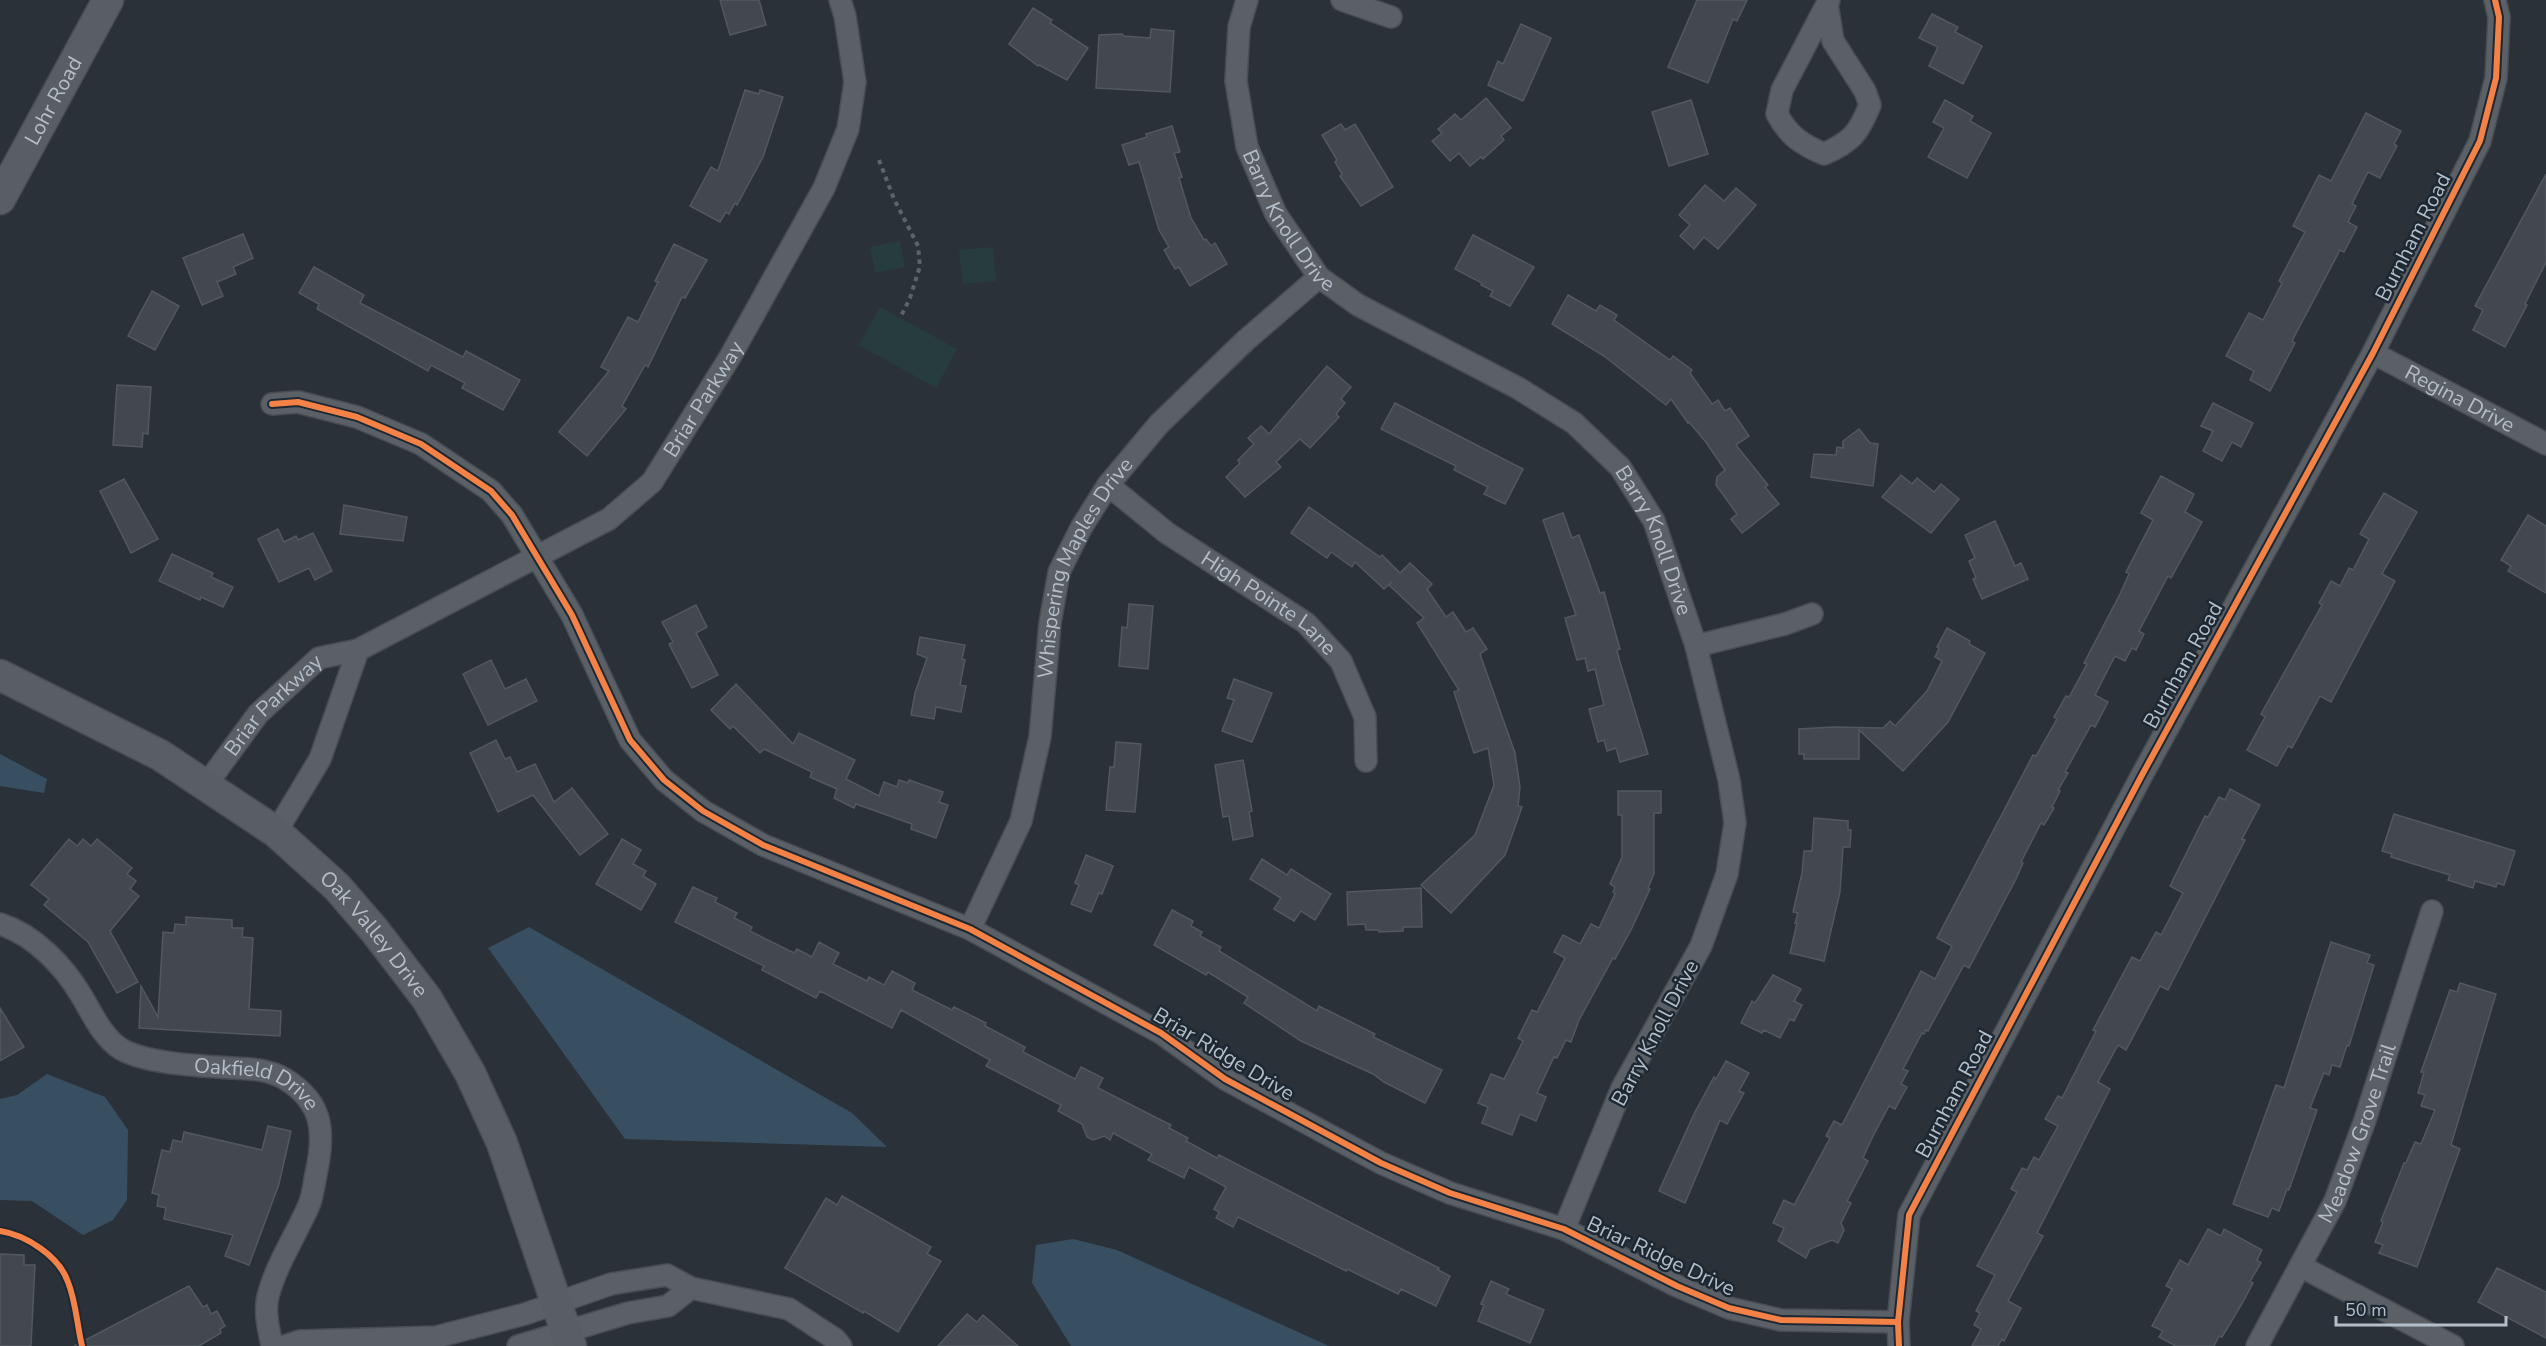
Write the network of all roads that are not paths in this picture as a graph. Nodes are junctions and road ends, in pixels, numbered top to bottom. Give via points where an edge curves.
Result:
1 (108, 0) edge
2 (840, 0) edge
3 (1247, 0) edge
4 (1342, 0) edge
5 (2494, 0) edge
6 (1828, 2) edge
7 (1391, 17) dead end
8 (0, 199) edge
9 (1318, 277) junction
10 (2373, 353) junction
11 (272, 404) dead end
12 (2546, 444) edge
13 (1108, 485) junction
14 (535, 556) junction
15 (1812, 614) dead end
16 (1696, 646) junction
17 (358, 650) junction
18 (0, 675) edge
19 (1366, 761) dead end
20 (206, 785) junction
21 (276, 831) junction
22 (2432, 911) dead end
23 (0, 924) edge
24 (970, 929) junction
25 (1564, 1229) junction
26 (2300, 1266) junction
27 (691, 1288) junction
28 (1898, 1322) junction
29 (564, 1327) edge
30 (272, 1346) edge
31 (285, 1346) edge
32 (518, 1346) edge
33 (841, 1346) edge
34 (1899, 1346) edge
35 (2257, 1346) edge
36 (2453, 1346) edge

1 - 8 street, Lohr Road
2 - 14 street, Briar Parkway via 855,82 848,129 818,198 730,357 652,482 609,519
3 - 9 street, Barry Knoll Drive via 1239,27 1236,81 1246,147 1276,214
4 - 7 street
5 - 10 street, Burnham Road via 2499,17 2496,78 2480,141
6 - 6 street via 1782,90 1777,114 1786,131 1824,154 1856,136 1870,105 1833,41
9 - 13 street, Whispering Maples Drive via 1159,424
9 - 16 street, Barry Knoll Drive via 1358,305 1574,423 1620,467 1654,521
10 - 12 street, Regina Drive
10 - 28 street, Burnham Road via 2142,775 1909,1215
11 - 14 street, Briar Ridge Drive via 298,402 357,417 421,444 491,491 512,515
13 - 19 street, High Pointe Lane via 1167,533 1306,623 1341,661 1365,717
13 - 24 street, Whispering Maples Drive via 1059,572 1050,623 1040,737 1021,821
14 - 17 street, Briar Parkway
14 - 24 street, Briar Ridge Drive via 572,615 630,740 664,780 703,811 763,845
15 - 16 street
16 - 25 street, Barry Knoll Drive via 1729,780 1735,823 1727,874 1701,946 1622,1089
17 - 20 street, Briar Parkway via 319,658 258,714
17 - 21 street, Briar Parkway via 320,759
18 - 20 street, Oak Valley Drive via 160,755
20 - 21 street, Oak Valley Drive
21 - 29 street, Oak Valley Drive via 338,887 375,931 427,999 470,1073 502,1143
22 - 26 street, Meadow Grove Trail via 2362,1130 2335,1201
23 - 30 street, Oakfield Drive via 32,941 58,963 98,1025 119,1047 139,1058 260,1069 303,1092 317,1111 322,1131 320,1160 310,1203 267,1298
24 - 25 street, Briar Ridge Drive via 1161,1033 1225,1079 1381,1163 1450,1193
25 - 28 street, Briar Ridge Drive via 1729,1308 1781,1320
26 - 35 street, Meadow Grove Trail
26 - 36 street
27 - 29 street via 668,1306
27 - 29 street via 667,1275 611,1284
27 - 33 street via 789,1309
28 - 34 street, Burnham Road
29 - 31 street via 436,1337 300,1341
29 - 32 street

